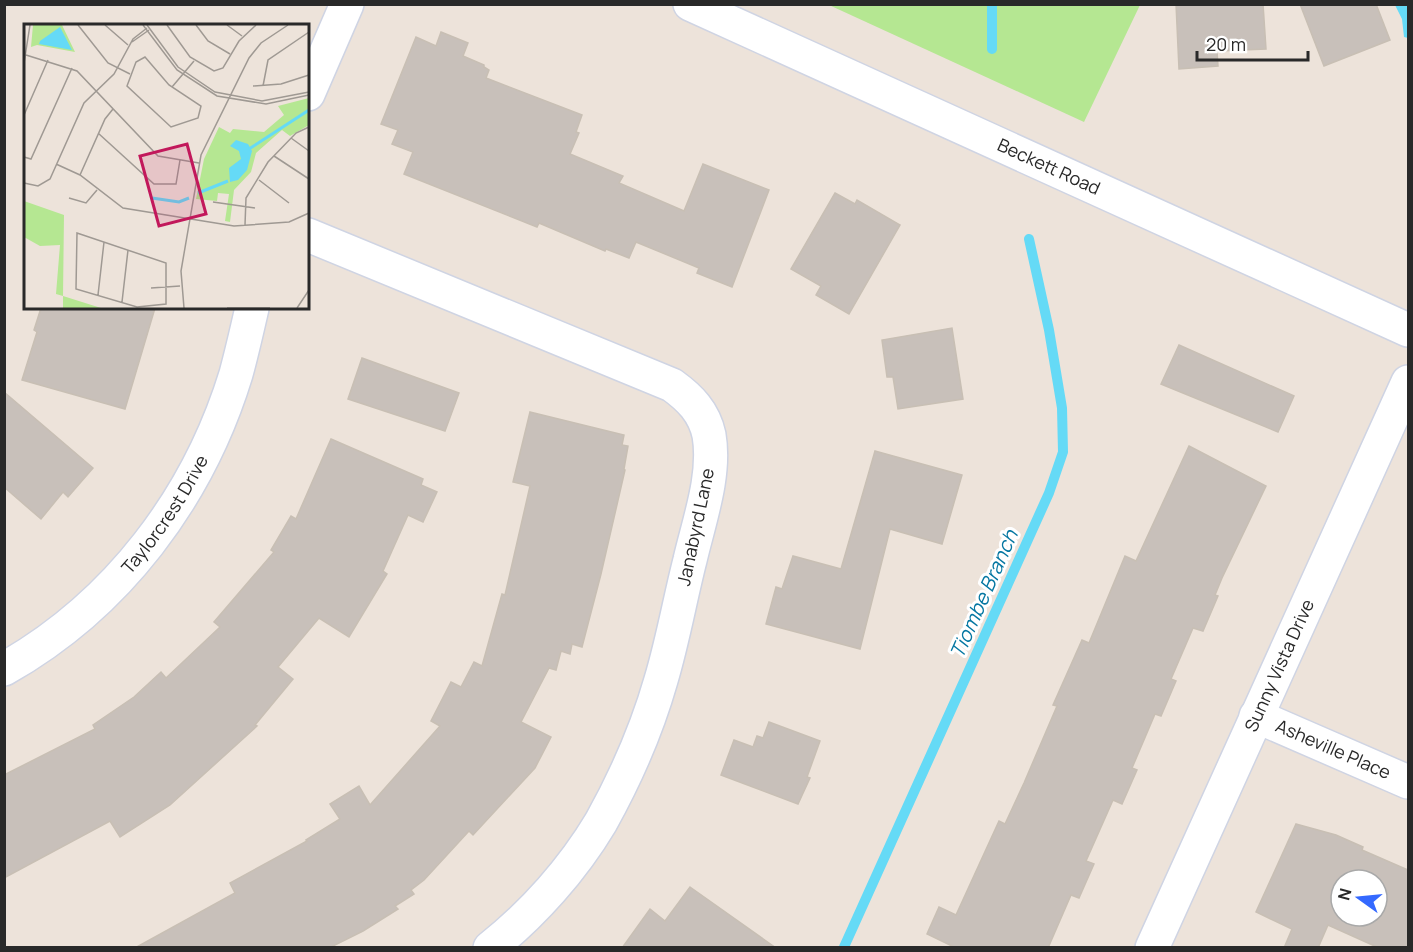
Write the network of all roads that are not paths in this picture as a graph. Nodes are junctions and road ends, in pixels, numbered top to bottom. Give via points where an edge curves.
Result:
1 (347, 4) edge
2 (690, 4) edge
3 (309, 92) edge
4 (309, 235) edge
5 (252, 309) edge
6 (1408, 330) edge
7 (1408, 382) edge
8 (4, 669) edge
9 (1256, 716) junction
10 (1408, 782) edge
11 (490, 948) edge
12 (1152, 948) edge

1 - 3 street
2 - 6 street, Beckett Road
4 - 11 street, Janabyrd Lane via 672,385 696,406 705,422 710,450 702,509 662,677 637,748 599,824 568,867 539,903
5 - 8 street, Taylorcrest Drive via 236,374 195,471 176,505 122,576 91,607 60,634
7 - 9 street, Sunny Vista Drive
9 - 10 street, Asheville Place
9 - 12 street, Sunny Vista Drive

